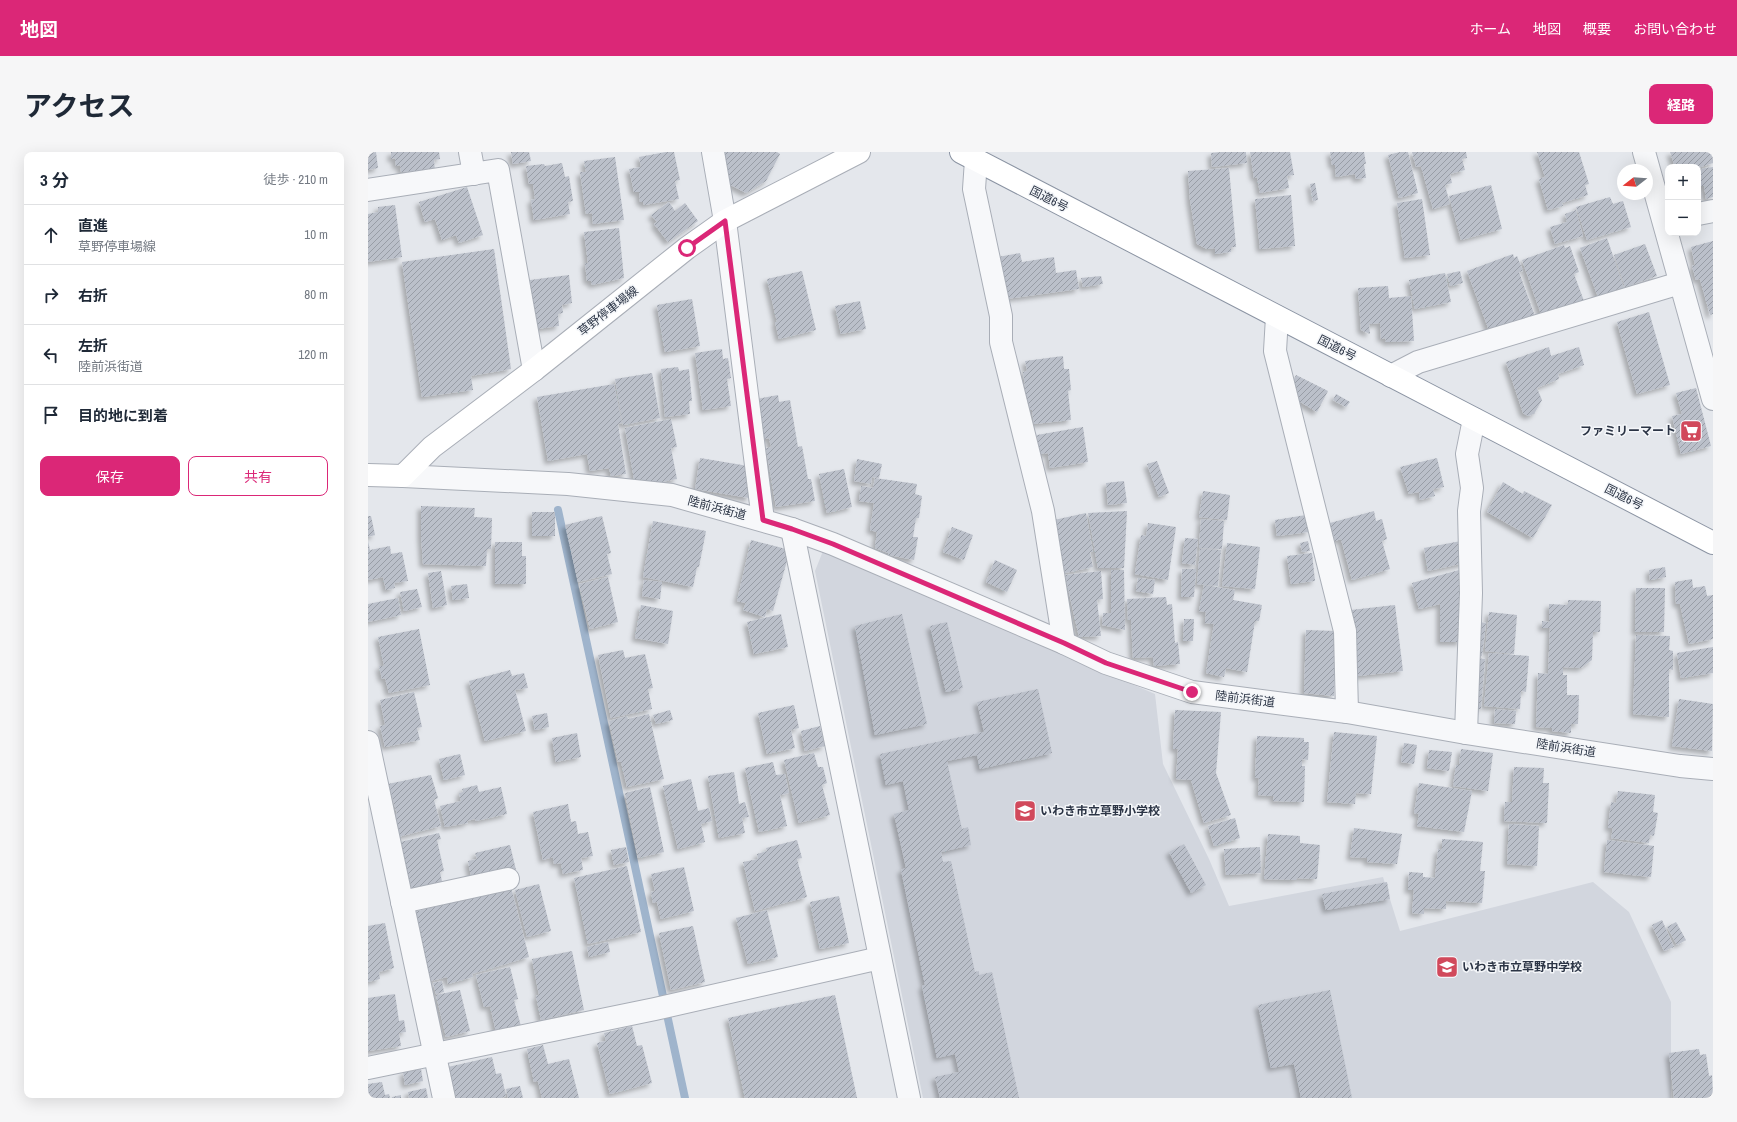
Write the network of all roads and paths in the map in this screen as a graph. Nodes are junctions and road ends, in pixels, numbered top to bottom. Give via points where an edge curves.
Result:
1 (470, 152) edge
2 (713, 152) edge
3 (859, 152) edge
4 (1644, 152) edge
5 (969, 156) edge
6 (474, 174) junction
7 (368, 190) edge
8 (1713, 211) edge
9 (1701, 213) edge
10 (1665, 218) edge
11 (725, 221) junction
12 (1669, 236) edge
13 (1680, 283) junction
14 (1278, 317) junction
15 (534, 370) junction
16 (1391, 376) junction
17 (1713, 399) edge
18 (1474, 419) junction
19 (368, 475) edge
20 (402, 476) junction
21 (763, 520) junction
22 (792, 529) junction
23 (1713, 543) edge
24 (1064, 643) junction
25 (1347, 712) junction
26 (1466, 733) junction
27 (368, 742) edge
28 (1713, 769) edge
29 (372, 778) edge
30 (508, 879) dead end
31 (402, 902) junction
32 (880, 958) junction
33 (434, 1054) junction
34 (368, 1068) edge
35 (444, 1098) edge
36 (908, 1098) edge

1 - 6 street
2 - 11 street
3 - 11 main road, 草野停車場線
4 - 10 street
5 - 14 main road, 国道6号
5 - 24 street via 1001,316 1001,342 1043,511
6 - 7 street
6 - 15 street via 498,170
8 - 9 street
11 - 15 main road, 草野停車場線 via 687,248
11 - 21 street
12 - 13 street
13 - 16 street via 1418,362
13 - 17 street
14 - 16 main road, 国道6号
14 - 25 street via 1276,359 1345,632
15 - 20 main road, 草野停車場線 via 432,447
16 - 18 main road, 国道6号
18 - 23 main road, 国道6号
18 - 26 street via 1468,454 1472,488 1469,510 1471,593
19 - 20 main road
20 - 21 street, 陸前浜街道 via 568,484 672,495
21 - 22 street, 陸前浜街道
22 - 24 street, 陸前浜街道
22 - 32 street
24 - 25 street, 陸前浜街道 via 1106,663 1192,692
25 - 26 street, 陸前浜街道
26 - 28 street, 陸前浜街道
27 - 29 street
29 - 31 street
30 - 31 street
31 - 33 street
32 - 33 street via 662,1007
32 - 36 street
33 - 34 street
33 - 35 street

